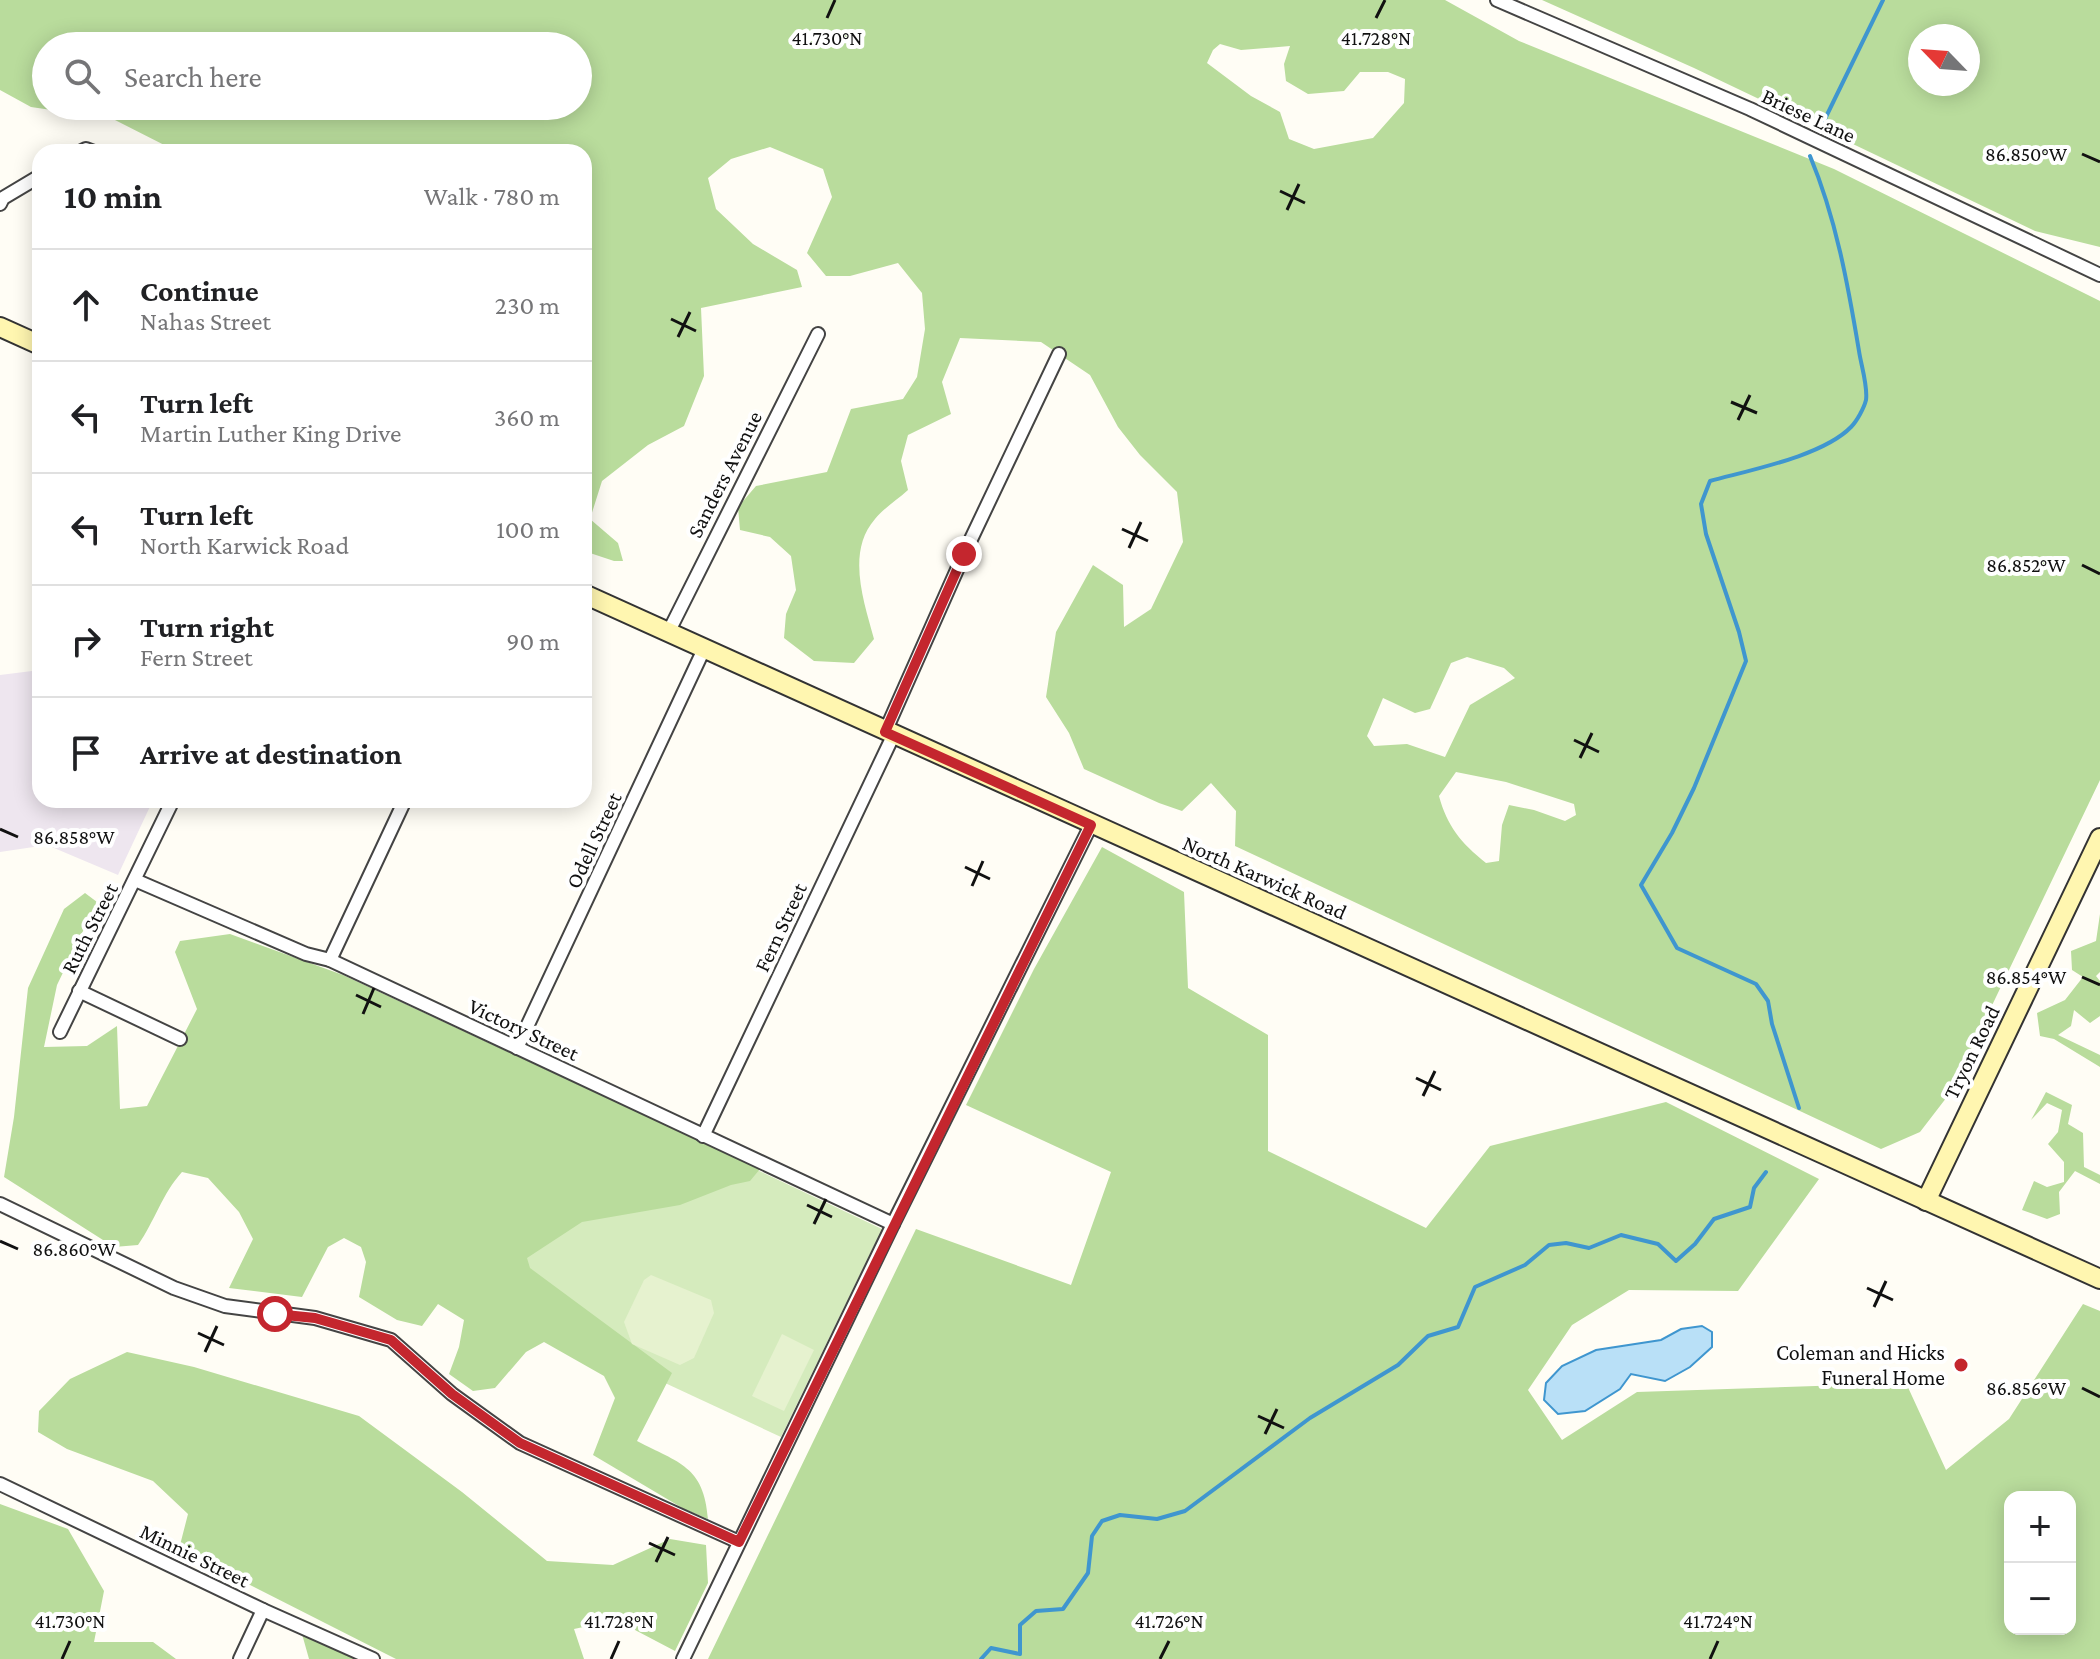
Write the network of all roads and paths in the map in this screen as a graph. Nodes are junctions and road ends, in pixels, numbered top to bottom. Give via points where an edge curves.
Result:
1 (1497, 0) edge
2 (32, 181) edge
3 (0, 204) edge
4 (2100, 275) edge
5 (0, 327) edge
6 (818, 334) dead end
7 (32, 341) edge
8 (1059, 354) dead end
9 (592, 598) edge
10 (668, 633) junction
11 (704, 649) junction
12 (889, 734) junction
13 (169, 808) edge
14 (401, 808) edge
15 (1091, 825) junction
16 (2100, 838) edge
17 (135, 880) junction
18 (330, 960) junction
19 (79, 991) junction
20 (60, 1032) dead end
21 (180, 1039) dead end
22 (517, 1048) junction
23 (703, 1136) junction
24 (1926, 1201) junction
25 (0, 1204) edge
26 (893, 1224) junction
27 (2100, 1279) edge
28 (0, 1484) edge
29 (739, 1542) junction
30 (263, 1610) junction
31 (240, 1659) edge
32 (373, 1659) edge
33 (683, 1659) edge

1 - 4 street, Briese Lane via 1750,109
2 - 3 street
5 - 7 street
6 - 10 street, Sanders Avenue
8 - 12 street, Fern Street via 971,539
9 - 10 street, North Karwick Road
10 - 11 street, North Karwick Road
11 - 12 street, North Karwick Road
11 - 22 street, Odell Street
12 - 15 street, North Karwick Road
12 - 23 street, Fern Street
13 - 17 street, Ruth Street
14 - 18 street
15 - 24 street, North Karwick Road
15 - 26 street
16 - 24 street, Tryon Road
17 - 18 street, Victory Street
17 - 19 street, Ruth Street
18 - 22 street, Victory Street
19 - 20 street, Ruth Street
19 - 21 street
22 - 23 street, Victory Street
23 - 26 street, Victory Street
24 - 27 street, North Karwick Road
25 - 29 street via 174,1288 225,1306 315,1318 391,1340 452,1394 520,1443
26 - 29 street
28 - 30 street, Minnie Street
29 - 33 street
30 - 31 street
30 - 32 street, Minnie Street

